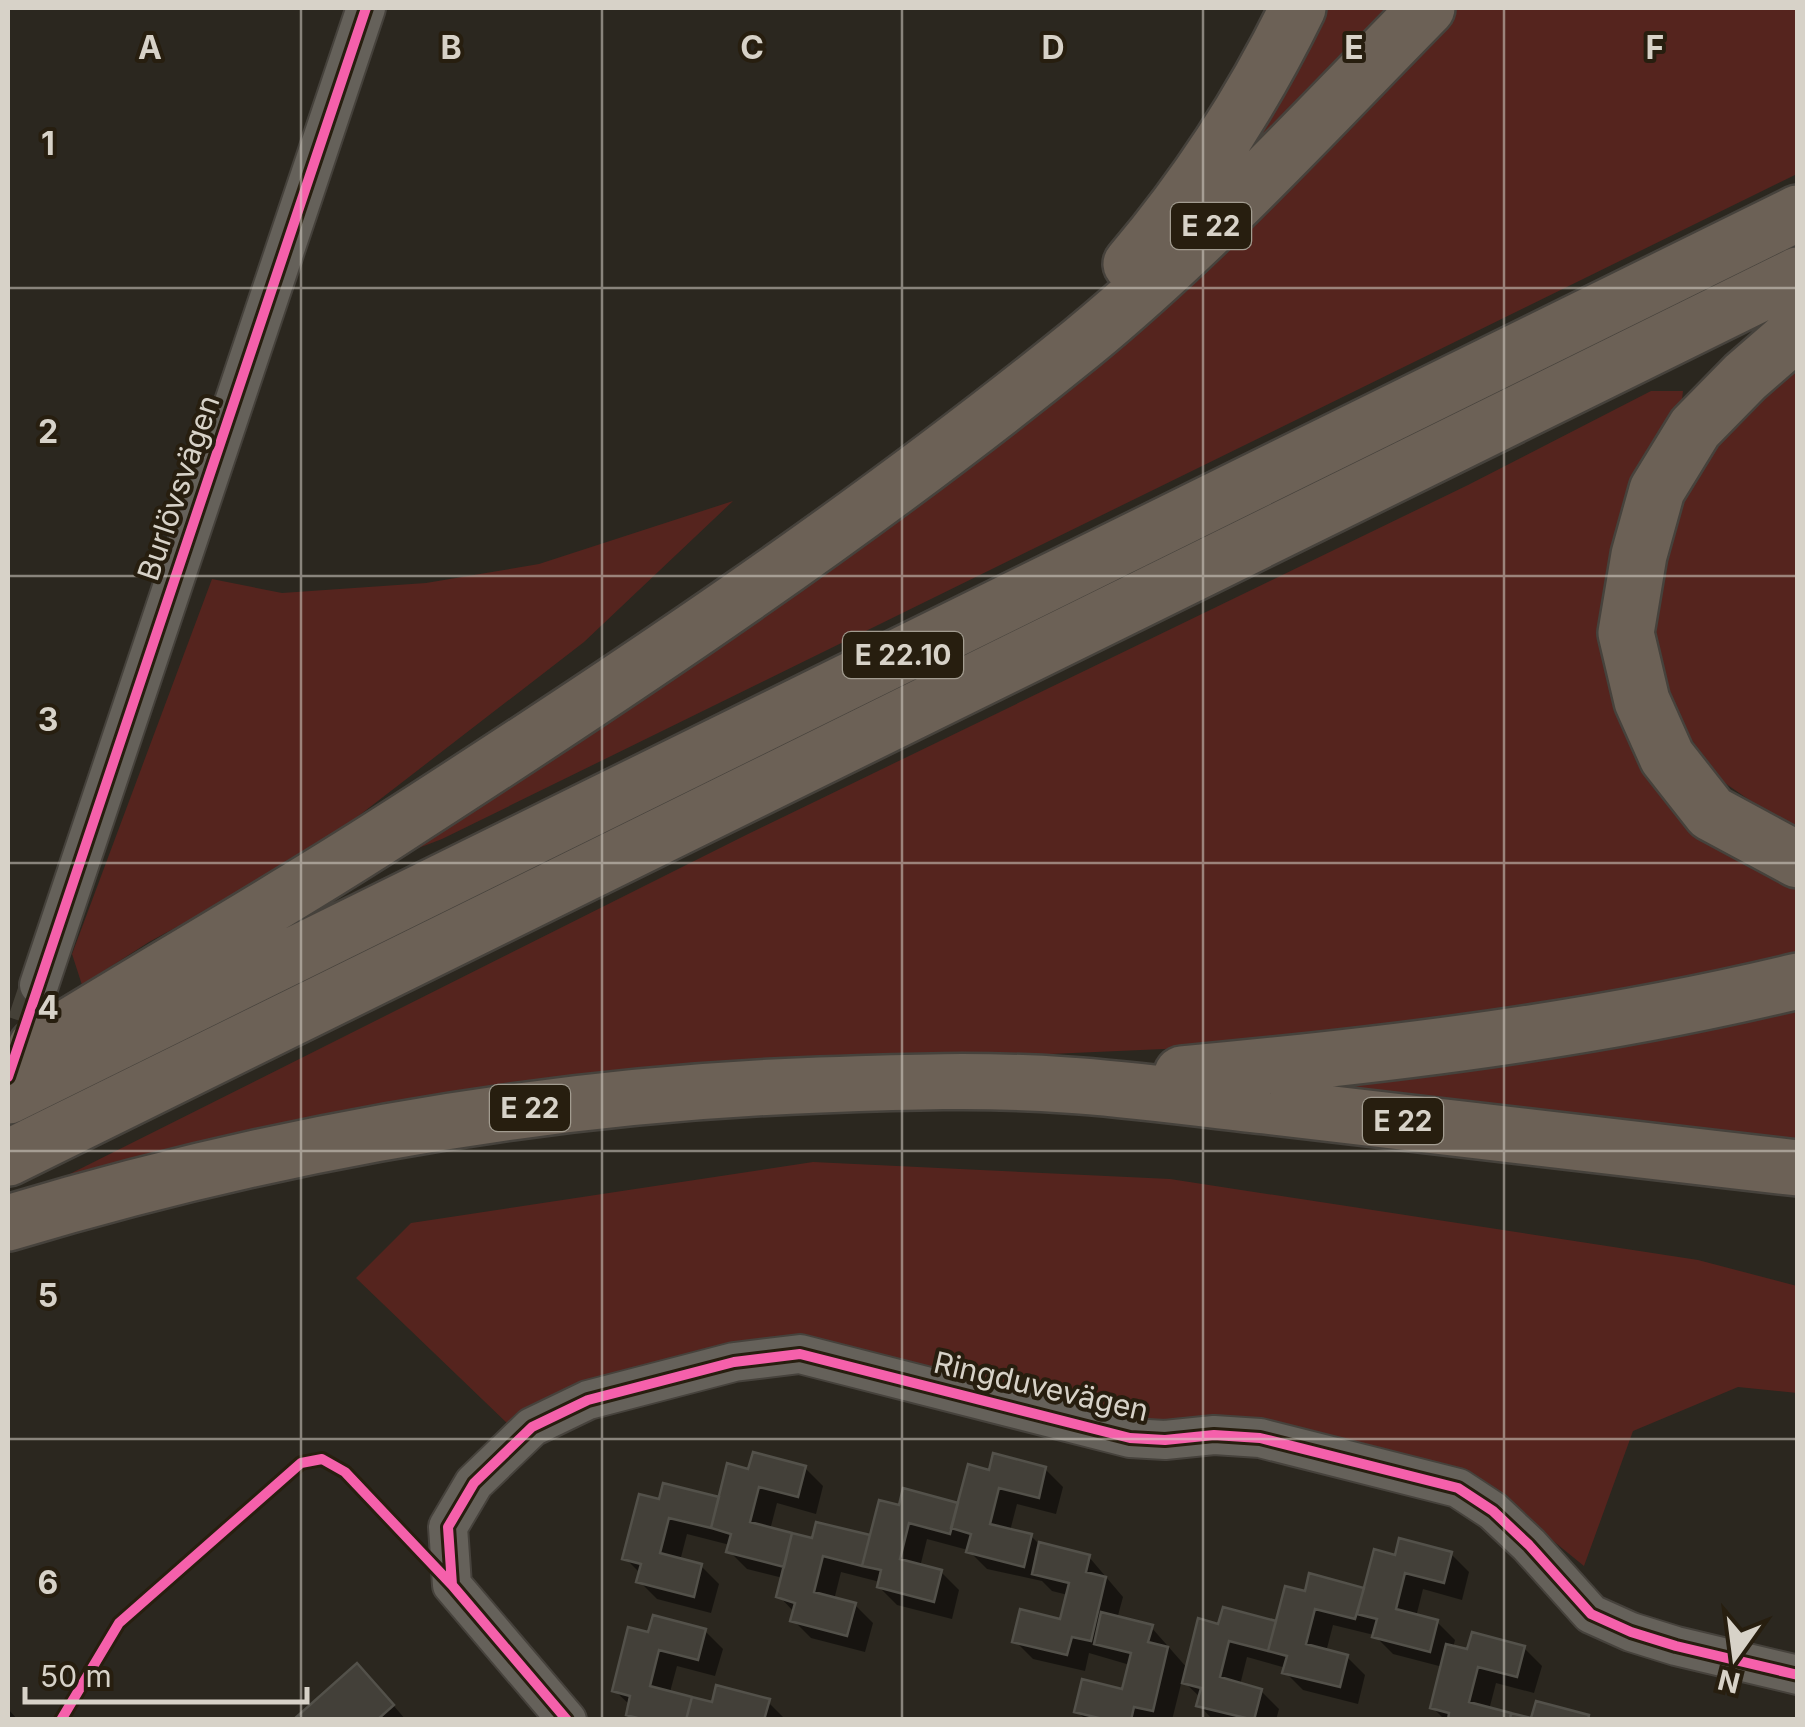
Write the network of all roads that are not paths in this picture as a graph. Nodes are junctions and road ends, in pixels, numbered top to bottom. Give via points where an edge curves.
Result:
1 (366, 8) edge
2 (1298, 8) edge
3 (1427, 8) edge
4 (1798, 212) edge
5 (1798, 275) edge
6 (1798, 331) edge
7 (976, 424) junction
8 (1798, 860) edge
9 (1798, 982) edge
10 (38, 985) tunnel mouth
11 (8, 1064) edge
12 (1065, 1084) junction
13 (8, 1096) edge
14 (8, 1158) edge
15 (1798, 1168) edge
16 (8, 1223) edge
17 (1798, 1674) edge
18 (567, 1720) edge

1 - 10 street, Burlövsvägen
2 - 7 highway via 1261,83 1145,248
3 - 7 highway, E 22 via 1170,265
4 - 13 highway, E 22.10
5 - 14 highway, E 22.10
6 - 8 highway via 1695,428 1657,490 1626,632 1642,702 1667,757 1711,813
7 - 11 highway, E 22 via 732,607 386,834
9 - 12 highway via 1590,1025 1309,1062
12 - 15 highway, E 22
12 - 16 highway, E 22 via 741,1088 460,1117 208,1168
17 - 18 street, Ringduvevägen via 1676,1646 1592,1614 1493,1510 1458,1488 1260,1438 1130,1438 800,1354 734,1362 588,1400 532,1427 474,1483 448,1527 452,1585

